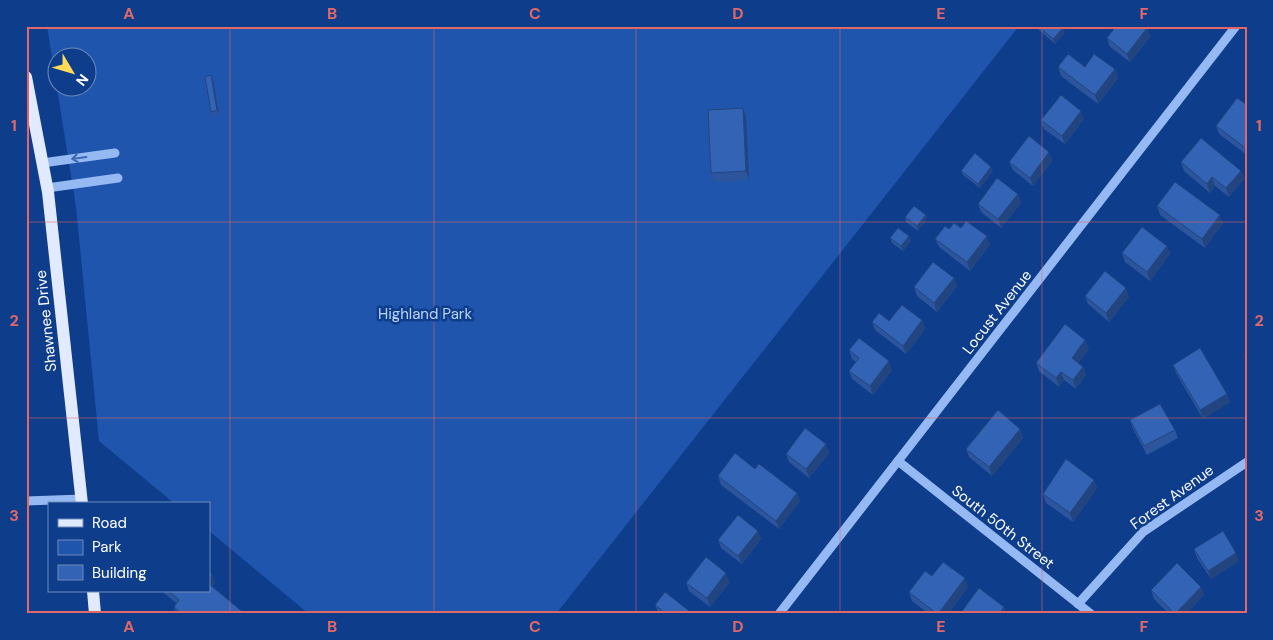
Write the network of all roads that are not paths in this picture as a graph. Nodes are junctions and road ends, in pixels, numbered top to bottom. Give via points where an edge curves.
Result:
1 (1236, 26) edge
2 (27, 83) edge
3 (115, 153) dead end
4 (42, 163) junction
5 (118, 178) dead end
6 (47, 188) junction
7 (898, 461) junction
8 (1247, 462) edge
9 (26, 501) edge
10 (82, 501) edge
11 (92, 592) edge
12 (1078, 604) junction
13 (95, 614) edge
14 (779, 614) edge
15 (1090, 614) edge

1 - 7 street, Locust Avenue
2 - 4 main road, Shawnee Drive
3 -> 4 street
4 - 6 main road, Shawnee Drive
5 - 6 street
6 - 10 main road, Shawnee Drive
7 - 12 street, South 50th Street
7 - 14 street, Locust Avenue
8 - 12 street, Forest Avenue via 1143,532
9 - 10 street
11 - 13 main road
12 - 15 street, South 50th Street

